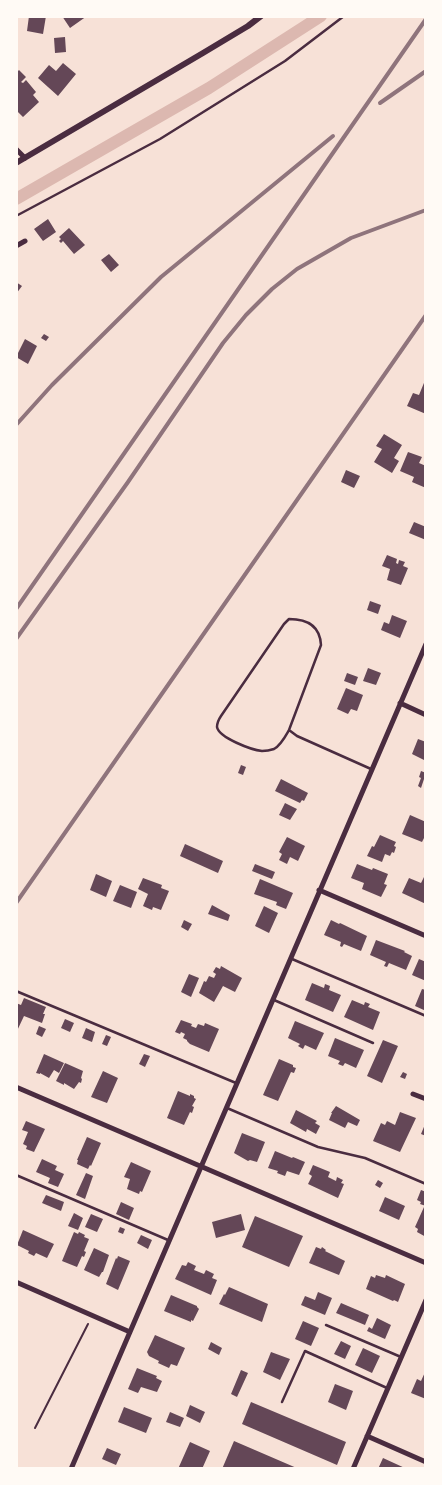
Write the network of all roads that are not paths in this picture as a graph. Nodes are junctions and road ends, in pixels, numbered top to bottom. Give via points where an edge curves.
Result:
1 (261, 16) edge
2 (344, 16) edge
3 (16, 149) edge
4 (25, 158) junction
5 (16, 163) edge
6 (16, 216) edge
7 (25, 241) dead end
8 (16, 246) edge
9 (426, 644) edge
10 (400, 703) junction
11 (426, 715) edge
12 (289, 730) junction
13 (372, 769) junction
14 (319, 890) junction
15 (426, 936) edge
16 (290, 958) junction
17 (16, 991) edge
18 (272, 1000) junction
19 (426, 1016) edge
20 (373, 1043) dead end
21 (236, 1083) junction
22 (16, 1087) edge
23 (414, 1094) dead end
24 (426, 1099) edge
25 (226, 1107) junction
26 (200, 1165) junction
27 (16, 1175) edge
28 (426, 1184) edge
29 (168, 1240) junction
30 (426, 1263) edge
31 (16, 1282) edge
32 (426, 1300) edge
33 (326, 1325) dead end
34 (130, 1332) junction
35 (401, 1357) junction
36 (388, 1388) junction
37 (282, 1402) dead end
38 (367, 1436) junction
39 (426, 1462) edge
40 (71, 1469) edge
41 (353, 1469) edge

1 - 4 street
2 - 6 lane via 285,61 160,139
3 - 4 street
4 - 5 street
7 - 8 street
9 - 10 street
10 - 11 street
10 - 13 street
12 - 12 lane via 321,645 320,635 312,625 300,619 289,619 284,624 217,726 220,733 231,741 262,751 281,743
12 - 13 lane
13 - 14 street
14 - 15 street
14 - 16 street
16 - 18 street
16 - 19 lane
17 - 21 lane
18 - 20 lane
18 - 21 street
21 - 25 street
22 - 26 street
23 - 24 street
25 - 26 street
25 - 28 lane via 318,1147 365,1158
26 - 29 street
26 - 30 street
27 - 29 lane
29 - 34 street
31 - 34 street
32 - 35 street
33 - 35 lane
34 - 40 street
35 - 36 street
36 - 37 lane via 305,1351
36 - 38 street
38 - 39 street
38 - 41 street

